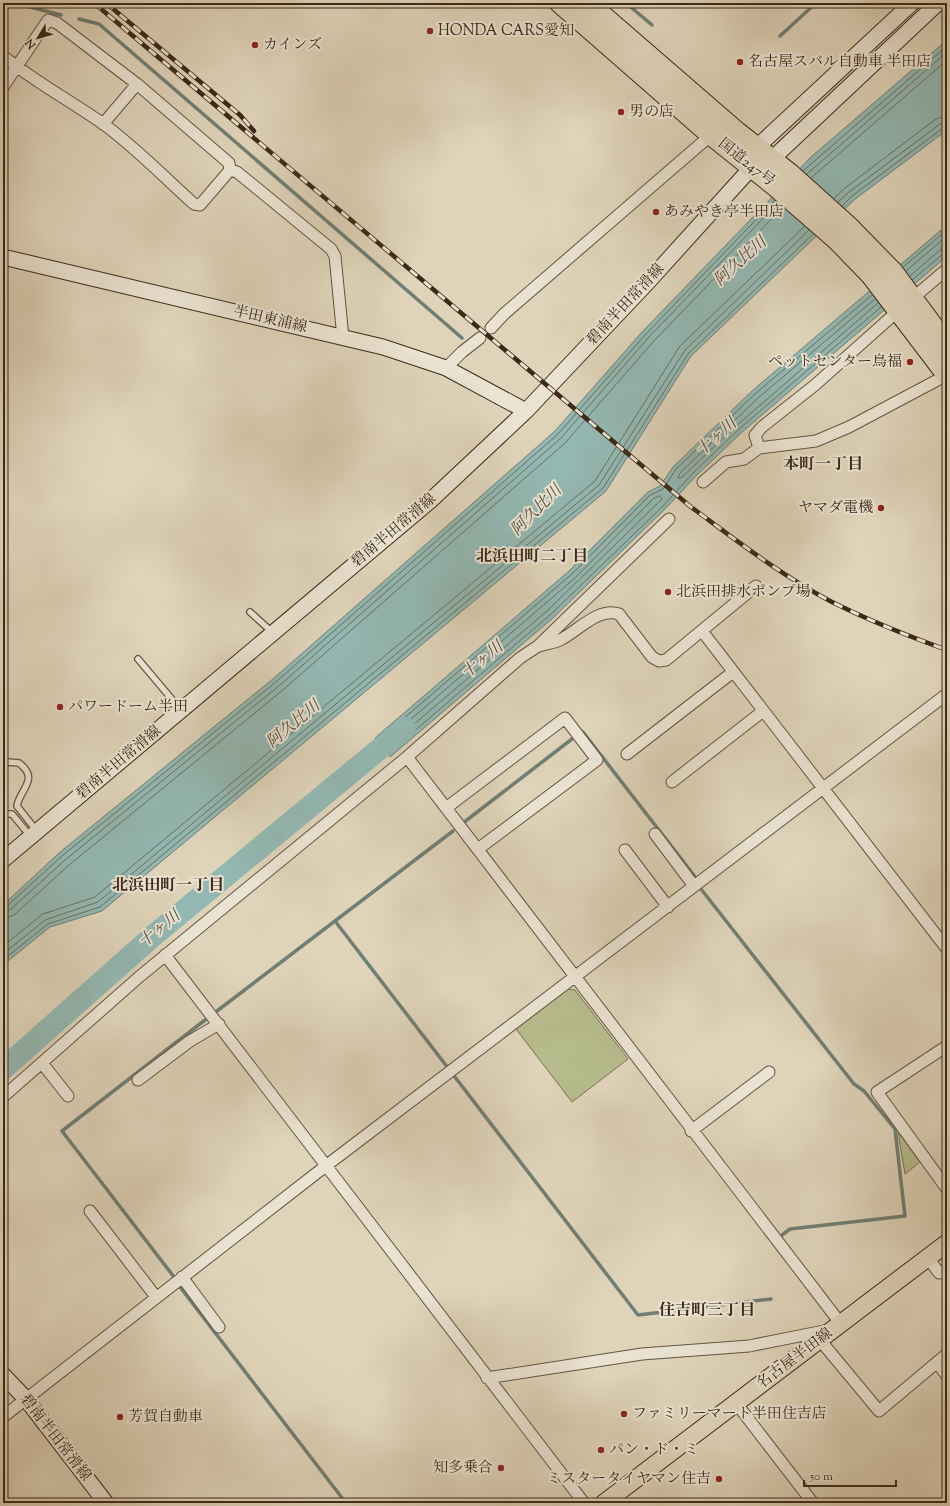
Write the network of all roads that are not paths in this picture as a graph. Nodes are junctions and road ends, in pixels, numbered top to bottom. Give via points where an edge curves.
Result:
1 (560, 3) edge
2 (588, 3) edge
3 (912, 3) edge
4 (938, 3) edge
5 (3, 56) edge
6 (16, 67) junction
7 (137, 84) junction
8 (3, 87) edge
9 (103, 124) junction
10 (711, 135) junction
11 (764, 153) junction
12 (752, 167) junction
13 (230, 170) junction
14 (782, 180) junction
15 (3, 256) edge
16 (947, 269) edge
17 (904, 302) junction
18 (491, 328) dead end
19 (343, 338) junction
20 (480, 338) dead end
21 (947, 345) edge
22 (446, 368) junction
23 (947, 375) edge
24 (526, 411) junction
25 (759, 448) junction
26 (703, 482) dead end
27 (669, 519) dead end
28 (756, 586) dead end
29 (250, 612) dead end
30 (702, 631) junction
31 (273, 634) junction
32 (538, 646) junction
33 (138, 658) dead end
34 (733, 672) junction
35 (947, 694) edge
36 (181, 711) junction
37 (763, 711) junction
38 (627, 754) dead end
39 (407, 757) junction
40 (3, 766) edge
41 (672, 782) dead end
42 (822, 789) junction
43 (446, 808) junction
44 (3, 816) edge
45 (34, 834) junction
46 (655, 834) dead end
47 (478, 849) junction
48 (625, 850) dead end
49 (3, 860) edge
50 (694, 886) junction
51 (668, 907) junction
52 (947, 949) edge
53 (165, 955) junction
54 (575, 978) junction
55 (219, 1024) junction
56 (945, 1051) edge
57 (42, 1063) junction
58 (769, 1072) dead end
59 (138, 1080) dead end
60 (3, 1096) edge
61 (68, 1096) dead end
62 (691, 1131) junction
63 (327, 1165) junction
64 (947, 1189) edge
65 (90, 1211) dead end
66 (947, 1243) edge
67 (928, 1258) junction
68 (947, 1270) edge
69 (182, 1277) junction
70 (156, 1297) junction
71 (219, 1327) dead end
72 (837, 1327) junction
73 (820, 1340) junction
74 (947, 1354) edge
75 (937, 1362) junction
76 (3, 1375) edge
77 (947, 1376) edge
78 (487, 1378) junction
79 (26, 1399) junction
80 (736, 1403) junction
81 (3, 1417) edge
82 (106, 1503) edge
83 (584, 1503) edge
84 (604, 1503) edge
85 (813, 1503) edge

1 - 10 highway, 国道247号
2 - 11 highway, 国道247号
3 - 11 main road via 849,54 837,72
4 - 11 main road
5 - 6 street
6 - 7 street via 48,20 57,23 92,48
6 - 8 street
6 - 9 street
7 - 9 street
7 - 13 street via 229,163
9 - 13 street via 194,204 200,205
10 - 12 highway, 国道247号
10 - 18 street
11 - 12 main road, 碧南半田常滑線
11 - 14 highway, 国道247号
12 - 14 highway, 国道247号
12 - 24 main road, 碧南半田常滑線
13 - 19 street via 237,172 331,250 335,256
14 - 17 highway, 国道247号 via 837,240 874,265
15 - 19 main road, 半田東浦線
16 - 17 street
17 - 21 highway, 国道247号
17 - 23 highway, 国道247号
17 - 25 street via 815,385 762,427 755,435
19 - 22 main road, 半田東浦線 via 384,347
20 - 22 street
22 - 24 main road, 半田東浦線
23 - 25 street via 849,427 816,441
24 - 31 main road, 碧南半田常滑線 via 430,501
25 - 26 street via 744,458 726,462
27 - 32 street
28 - 30 street
29 - 31 lane
30 - 32 street via 666,660 659,661 652,657 619,614 603,612 559,641
30 - 34 street
31 - 36 main road, 碧南半田常滑線
32 - 39 street via 520,658
33 - 36 lane
34 - 37 street
34 - 38 street
35 - 42 street
36 - 45 main road, 碧南半田常滑線
37 - 41 street
37 - 42 street
39 - 43 street
39 - 53 street
40 - 45 lane via 8,762 19,763 28,773 27,786 18,798 17,806
42 - 50 street
42 - 52 street
43 - 47 street
43 - 47 street via 565,718 597,760
44 - 45 lane via 12,814
45 - 49 main road, 碧南半田常滑線
46 - 50 street
47 - 54 street
48 - 51 street
50 - 51 street
51 - 54 street
53 - 55 street
53 - 57 street
54 - 62 street
54 - 63 street
55 - 59 street via 190,1041
55 - 63 street
56 - 64 street via 877,1092
57 - 60 street
57 - 61 street
58 - 62 street
62 - 72 street
63 - 69 street
63 - 78 street
65 - 70 street
66 - 67 main road, 名古屋半田線
67 - 68 street via 939,1273
67 - 72 main road, 名古屋半田線
69 - 70 street
69 - 71 street
70 - 79 street
72 - 73 main road, 名古屋半田線
72 - 78 street via 749,1346 642,1354
73 - 75 street via 879,1411
73 - 80 main road, 名古屋半田線
74 - 75 street
75 - 77 street
76 - 79 main road, 碧南半田常滑線
78 - 83 street
79 - 81 street
79 - 82 main road, 碧南半田常滑線
80 - 84 main road, 名古屋半田線
80 - 85 street

